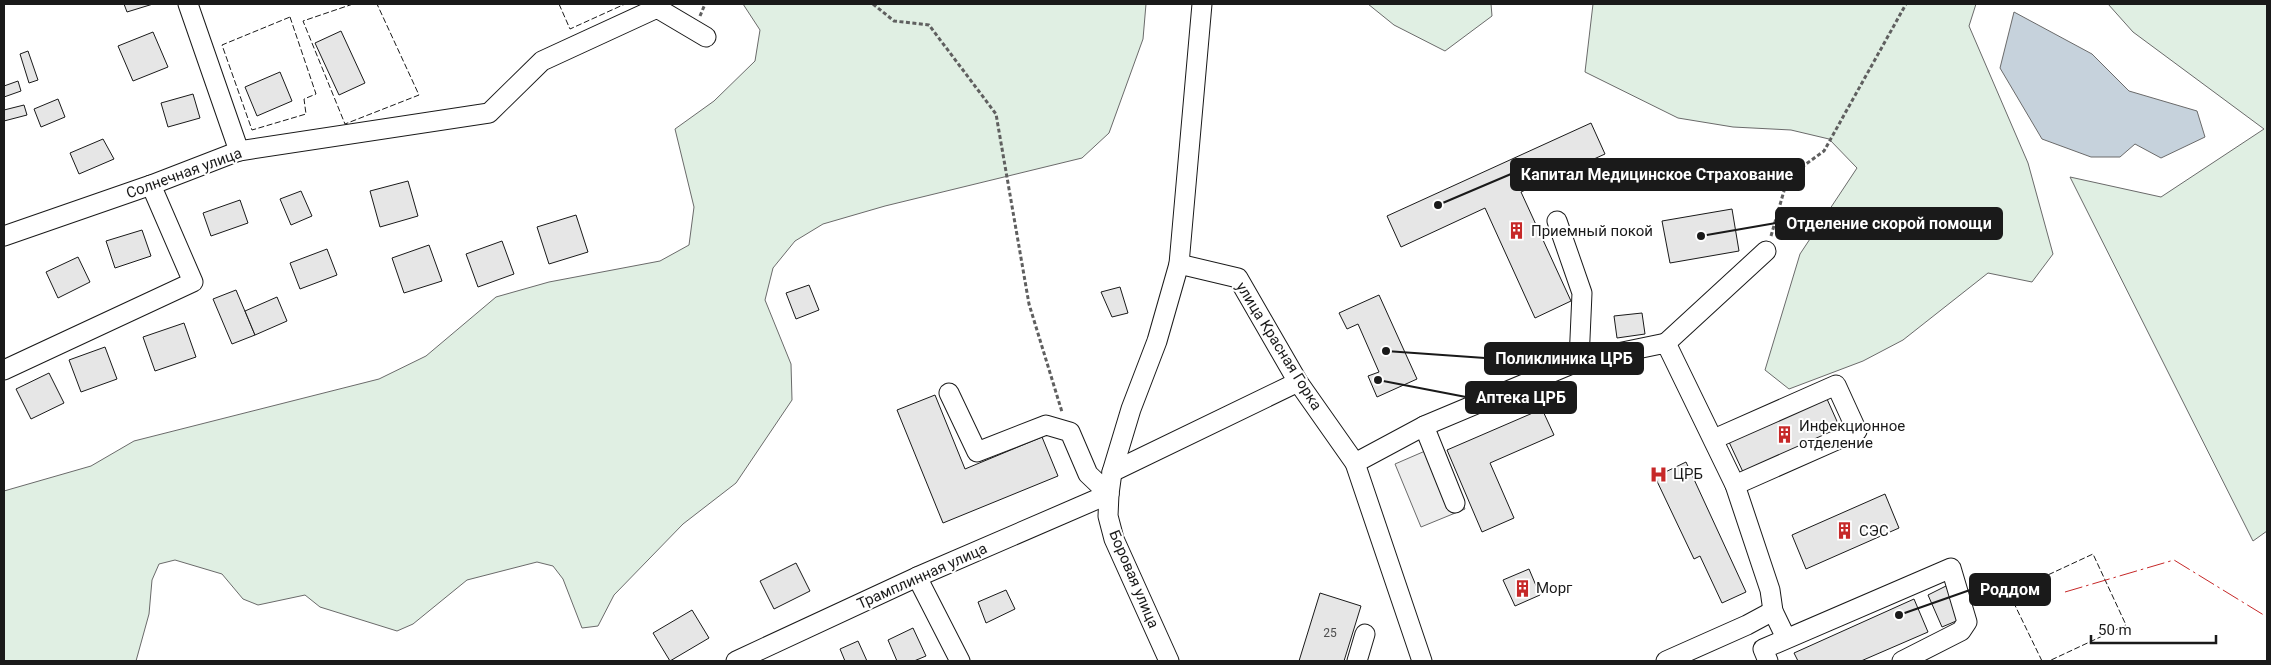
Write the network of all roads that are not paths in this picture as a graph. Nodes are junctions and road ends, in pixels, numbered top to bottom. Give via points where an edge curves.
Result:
1 (188, 4) edge
2 (1202, 4) edge
3 (706, 37) dead end
4 (239, 151) junction
5 (151, 185) junction
6 (1557, 221) dead end
7 (4, 236) edge
8 (1766, 251) road end
9 (1179, 264) junction
10 (1666, 343) junction
11 (1579, 361) junction
12 (4, 370) edge
13 (1298, 382) junction
14 (950, 393) dead end
15 (1424, 426) junction
16 (1714, 439) junction
17 (1355, 463) junction
18 (1112, 472) junction
19 (1735, 485) junction
20 (1109, 494) junction
21 (1455, 502) dead end
22 (917, 577) junction
23 (1773, 611) junction
24 (1366, 634) dead end
25 (1786, 638) junction
26 (763, 656) edge
27 (736, 661) edge
28 (960, 661) edge
29 (1169, 661) edge
30 (1357, 661) edge
31 (1422, 661) edge
32 (1666, 661) edge
33 (1768, 661) edge
34 (1902, 661) edge

1 - 4 street
2 - 9 street, Боровая улица
3 - 4 street, Солнечная улица via 657,8 542,61 489,113
4 - 5 street, Солнечная улица
5 - 7 street, Солнечная улица
5 - 12 street via 193,282
6 - 11 street via 1582,293
8 - 10 street
9 - 13 street, улица Красная Горка via 1238,278
9 - 18 street, Боровая улица via 1157,341
10 - 11 street
10 - 16 street
11 - 15 street
13 - 17 street, улица Красная Горка
13 - 18 street
14 - 20 street via 977,452 1046,426 1070,432 1088,474
15 - 17 street
15 - 21 street
16 - 19 street
16 - 19 street via 1836,385 1857,431
17 - 31 street, улица Красная Горка
18 - 20 street, Боровая улица
19 - 23 street via 1770,590
20 - 22 street, Трамплинная улица
20 - 29 street, Боровая улица via 1108,516 1114,539
22 - 26 street, Трамплинная улица
22 - 28 street
23 - 25 street
23 - 32 street
24 - 30 street
25 - 33 street via 1763,649
25 - 34 street via 1951,568 1967,622 1961,631
26 - 27 street, Трамплинная улица

